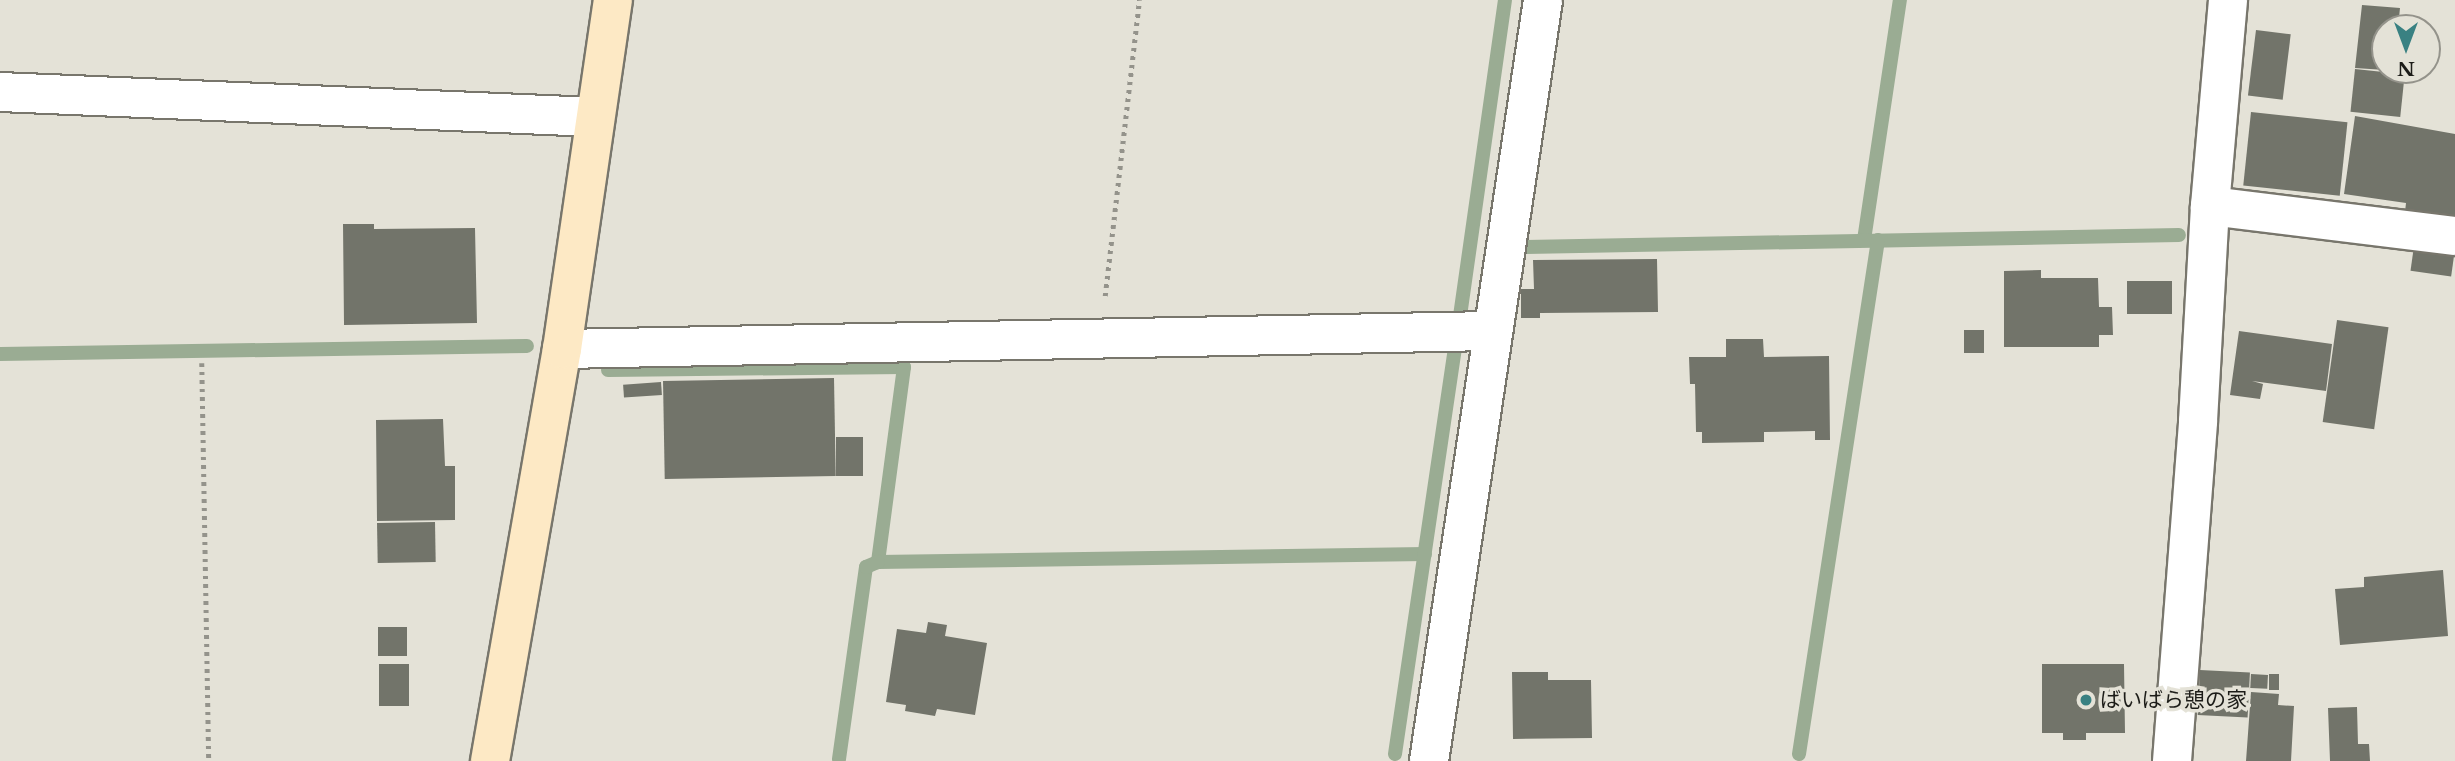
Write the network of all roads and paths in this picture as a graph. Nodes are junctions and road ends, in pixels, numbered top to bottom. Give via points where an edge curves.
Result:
1 (613, 0) edge
2 (1139, 0) edge
3 (1543, 0) edge
4 (2228, 0) edge
5 (0, 92) edge
6 (595, 117) junction
7 (2210, 206) junction
8 (2455, 236) edge
9 (1493, 331) junction
10 (1100, 339) junction
11 (562, 349) junction
12 (202, 363) dead end
13 (209, 761) edge
14 (490, 761) edge
15 (1429, 761) edge
16 (2172, 761) edge

1 - 6 street
2 - 10 path
3 - 9 street
4 - 7 street
5 - 6 street
6 - 11 street
7 - 8 street
7 - 16 street
9 - 10 street
9 - 15 street
10 - 11 street
11 - 14 street
12 - 13 path

